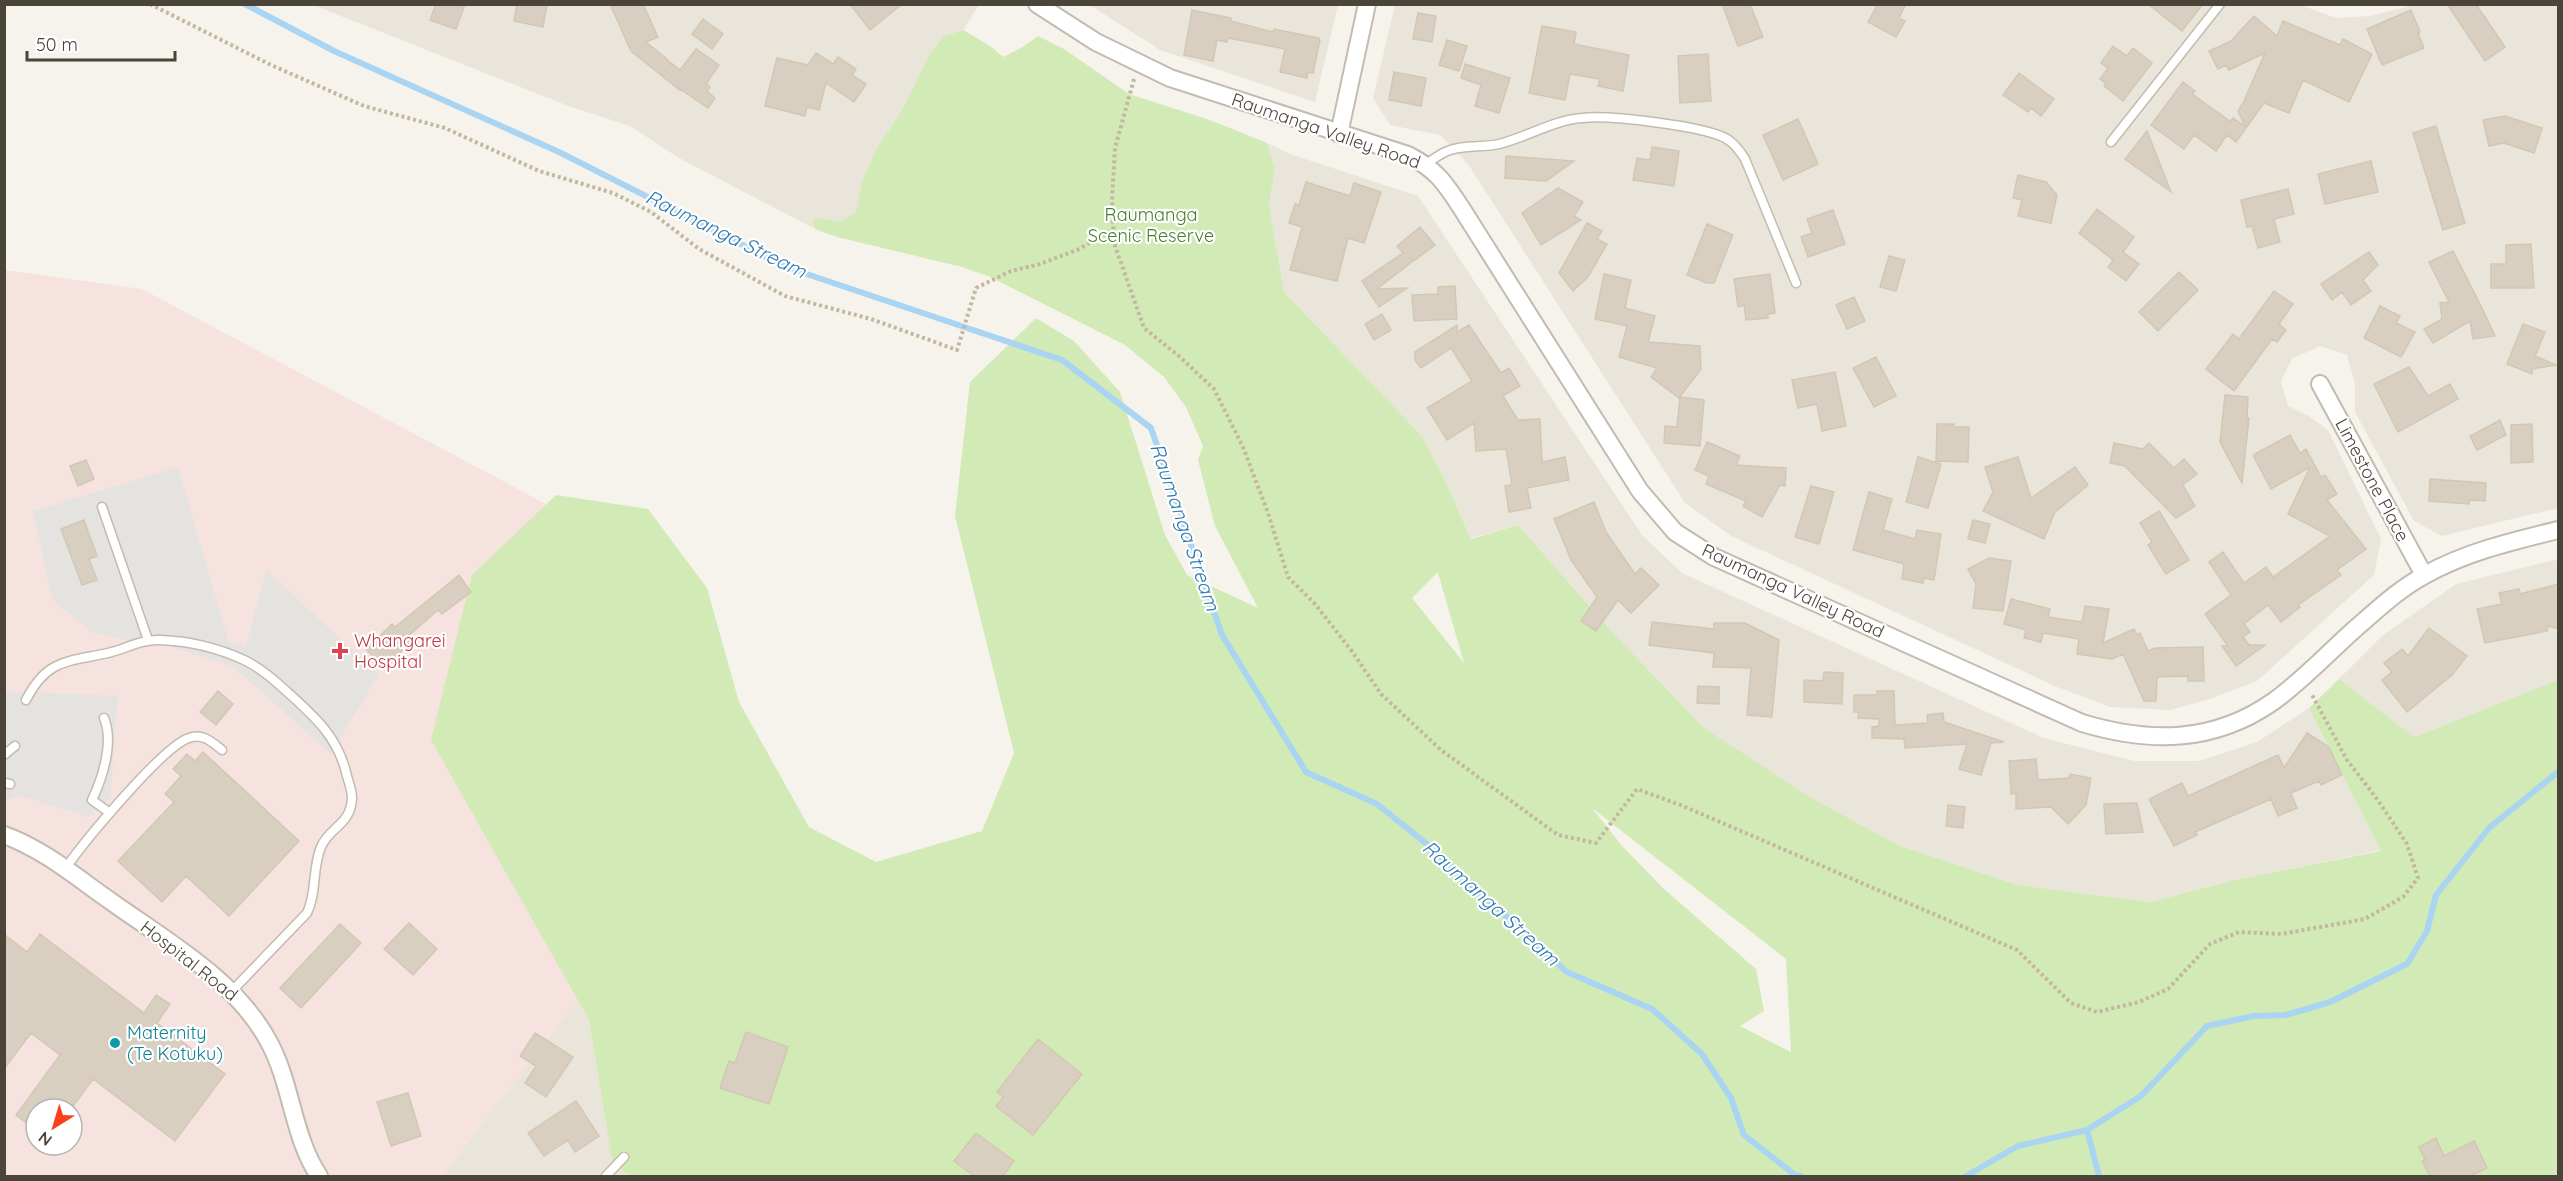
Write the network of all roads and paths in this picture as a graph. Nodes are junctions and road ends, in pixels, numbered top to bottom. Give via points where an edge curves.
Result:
1 (150, 4) edge
2 (1037, 4) edge
3 (1367, 4) edge
4 (2220, 4) edge
5 (1138, 64) junction
6 (1340, 134) junction
7 (2111, 142) dead end
8 (1426, 164) junction
9 (1113, 229) junction
10 (1796, 283) dead end
11 (2320, 384) dead end
12 (102, 507) dead end
13 (2559, 530) edge
14 (2424, 575) junction
15 (148, 640) junction
16 (2301, 677) junction
17 (26, 700) dead end
18 (104, 718) dead end
19 (15, 747) dead end
20 (222, 750) dead end
21 (4, 755) edge
22 (110, 813) junction
23 (4, 835) edge
24 (65, 869) junction
25 (231, 992) junction
26 (624, 1157) dead end
27 (313, 1173) edge
28 (606, 1176) edge

1 - 9 path via 271,65 364,106 446,128 539,171 613,193 651,212 699,249 785,296 872,319 957,350 976,288 1011,271 1077,250
2 - 5 street, Raumanga Valley Road
3 - 6 street
4 - 7 lane
5 - 6 street, Raumanga Valley Road
5 - 9 path via 1114,148
6 - 8 street, Raumanga Valley Road
8 - 10 lane via 1446,151 1513,141 1581,118 1609,118 1716,134 1732,143 1745,159
8 - 16 street, Raumanga Valley Road via 1462,209 1640,491 1675,532 1693,544 1735,567 2082,723 2116,733 2171,738 2207,731 2274,701
9 - 16 path via 1114,243 1144,328 1214,389 1243,447 1288,577 1315,604 1381,694 1441,750 1558,835 1596,843 1637,789 2017,950 2071,1003 2097,1012 2139,1002 2168,989 2210,944 2239,933 2281,934 2365,919 2403,897 2418,878 2407,844 2347,760
11 - 14 street, Limestone Place
12 - 15 lane
13 - 14 street, Raumanga Valley Road via 2494,546
14 - 16 street, Raumanga Valley Road via 2391,598
15 - 17 lane via 55,666 41,676
15 - 25 lane via 205,646 247,661 267,674 331,735 343,760 352,797 350,814 321,846 313,900 307,913
18 - 22 lane via 108,732 102,776 92,800
19 - 21 lane
20 - 22 lane via 200,736 179,743
22 - 24 lane
23 - 24 street, Hospital Road
24 - 25 street, Hospital Road via 199,964
25 - 27 street, Hospital Road via 255,1019 271,1046
26 - 28 lane

